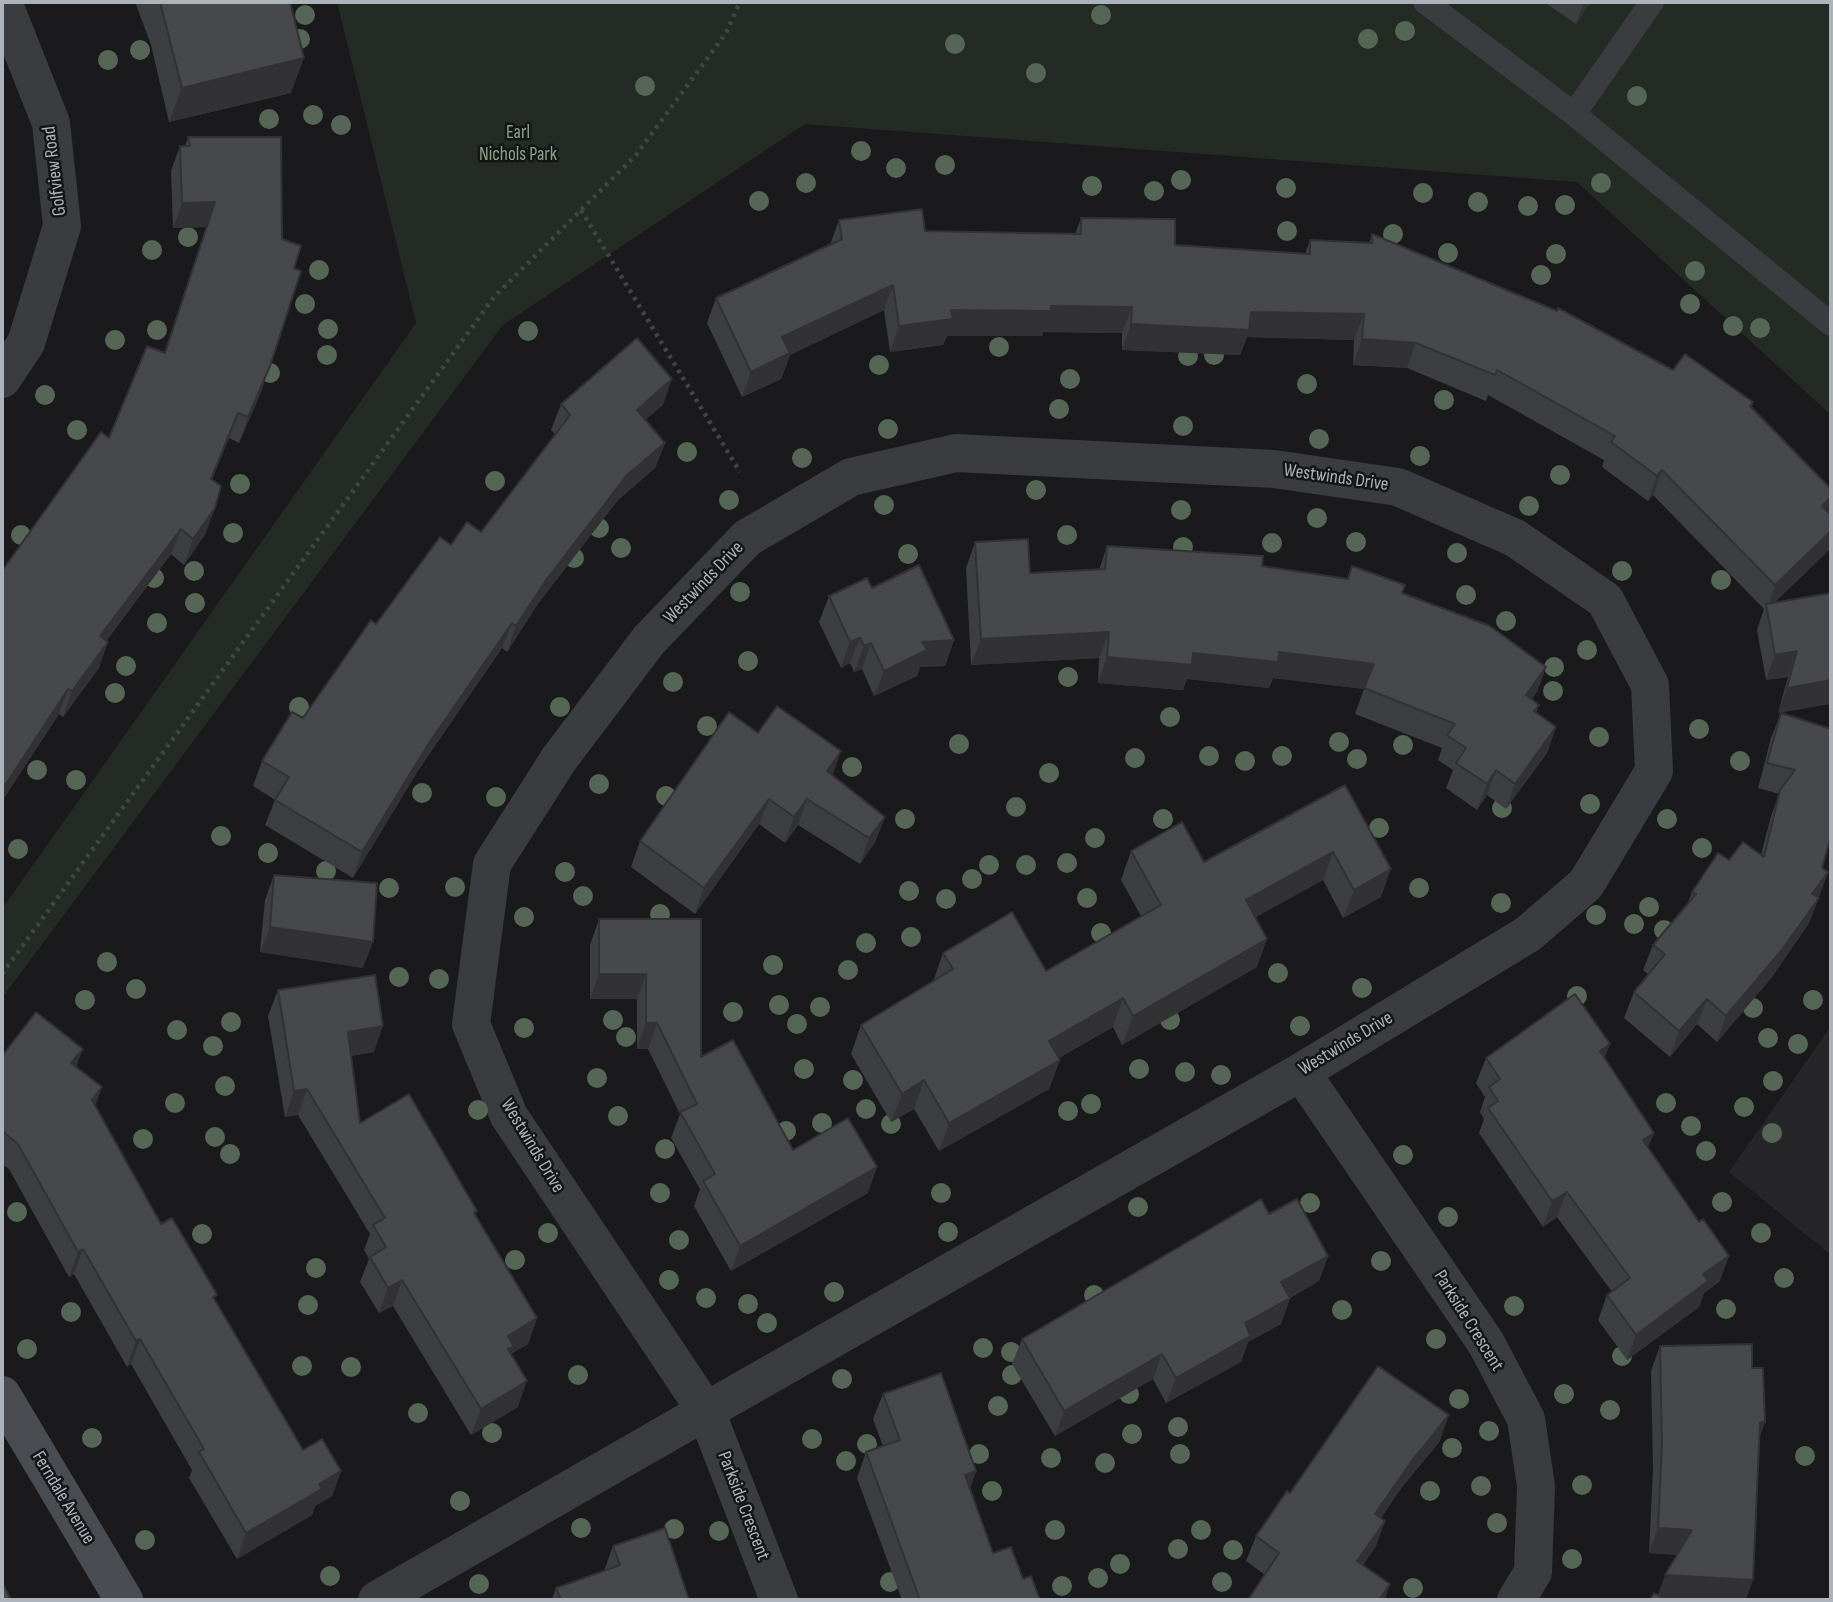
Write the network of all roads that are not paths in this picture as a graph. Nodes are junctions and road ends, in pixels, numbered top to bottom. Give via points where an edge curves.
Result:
1 (3, 2) edge
2 (1425, 2) edge
3 (1652, 2) edge
4 (1574, 114) junction
5 (1831, 324) edge
6 (2, 379) edge
7 (1301, 1072) junction
8 (2, 1395) edge
9 (706, 1412) junction
10 (124, 1600) edge
11 (377, 1600) edge
12 (779, 1600) edge
13 (1516, 1600) edge

1 - 6 street, Golfview Road via 51,122 62,226 26,344
2 - 4 lane
3 - 4 lane
4 - 5 lane
7 - 9 street, Westwinds Drive
7 - 9 street, Westwinds Drive via 1528,934 1587,884 1654,771 1650,685 1605,600 1516,538 1398,487 1274,469 956,453 850,477 747,538 649,640 559,759 492,864 471,1024 509,1116
7 - 13 street, Parkside Crescent via 1486,1343 1526,1419 1536,1486 1534,1572
8 - 10 street, Ferndale Avenue
9 - 11 street, Westwinds Drive
9 - 12 street, Parkside Crescent

